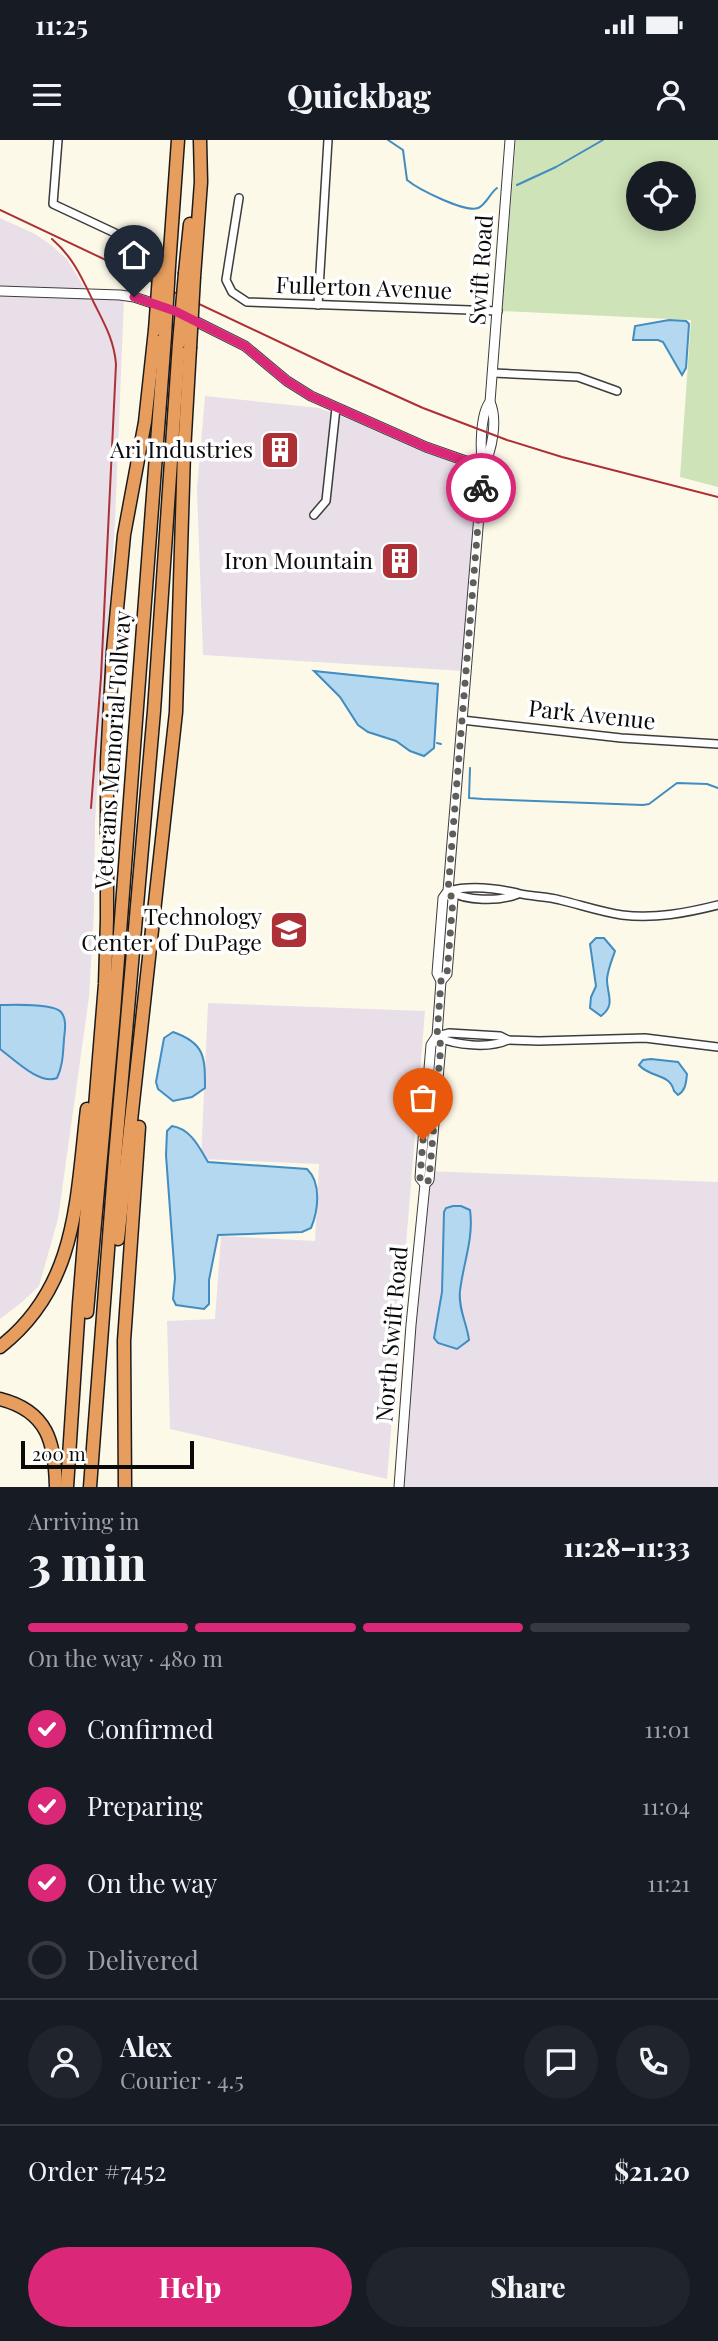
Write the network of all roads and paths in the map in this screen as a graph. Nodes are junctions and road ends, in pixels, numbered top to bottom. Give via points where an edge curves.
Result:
1 (58, 140) edge
2 (178, 140) edge
3 (199, 140) edge
4 (328, 140) edge
5 (510, 140) edge
6 (239, 198) dead end
7 (115, 233) dead end
8 (0, 291) edge
9 (317, 305) junction
10 (498, 311) junction
11 (160, 333) junction
12 (185, 345) junction
13 (493, 373) junction
14 (617, 391) dead end
15 (336, 408) junction
16 (483, 467) junction
17 (314, 515) dead end
18 (462, 720) junction
19 (718, 744) edge
20 (448, 891) junction
21 (718, 905) edge
22 (105, 984) junction
23 (144, 1013) junction
24 (437, 1036) junction
25 (718, 1046) edge
26 (0, 1346) edge
27 (100, 1372) junction
28 (0, 1399) edge
29 (56, 1487) edge
30 (67, 1487) edge
31 (90, 1487) edge
32 (125, 1487) edge
33 (399, 1487) edge

1 - 7 street via 53,204
2 - 11 highway, Veterans Memorial Tollway, bridge
3 - 12 highway, Veterans Memorial Tollway, bridge
4 - 9 street
5 - 10 street, Swift Road
6 - 9 street, Fullerton Avenue via 226,279 232,292 247,302
8 - 15 street via 120,295 157,304 245,346 297,388
9 - 10 street, Fullerton Avenue
10 - 13 street, Swift Road
11 - 22 highway via 124,535 113,651
11 - 30 highway, Veterans Memorial Tollway via 114,1012 96,1231
12 - 23 highway via 176,712
12 - 27 highway, Veterans Memorial Tollway
13 - 14 street via 578,377
13 - 16 street, Swift Road via 490,455
15 - 16 street
15 - 17 street via 326,501
16 - 18 street, Swift Road
18 - 19 street, Park Avenue
18 - 20 street, Swift Road
20 - 21 street via 460,887 506,889 633,916 671,915
20 - 24 street, North Swift Road via 453,899
22 - 26 highway via 64,1260 30,1319
22 - 30 highway
23 - 27 highway
23 - 32 highway via 124,1341
24 - 25 street via 449,1042 498,1044 508,1040 645,1038
24 - 33 street, North Swift Road via 431,1045 427,1084 420,1178 425,1184
27 - 31 highway, Veterans Memorial Tollway
28 - 29 highway via 25,1409 46,1430 55,1457

